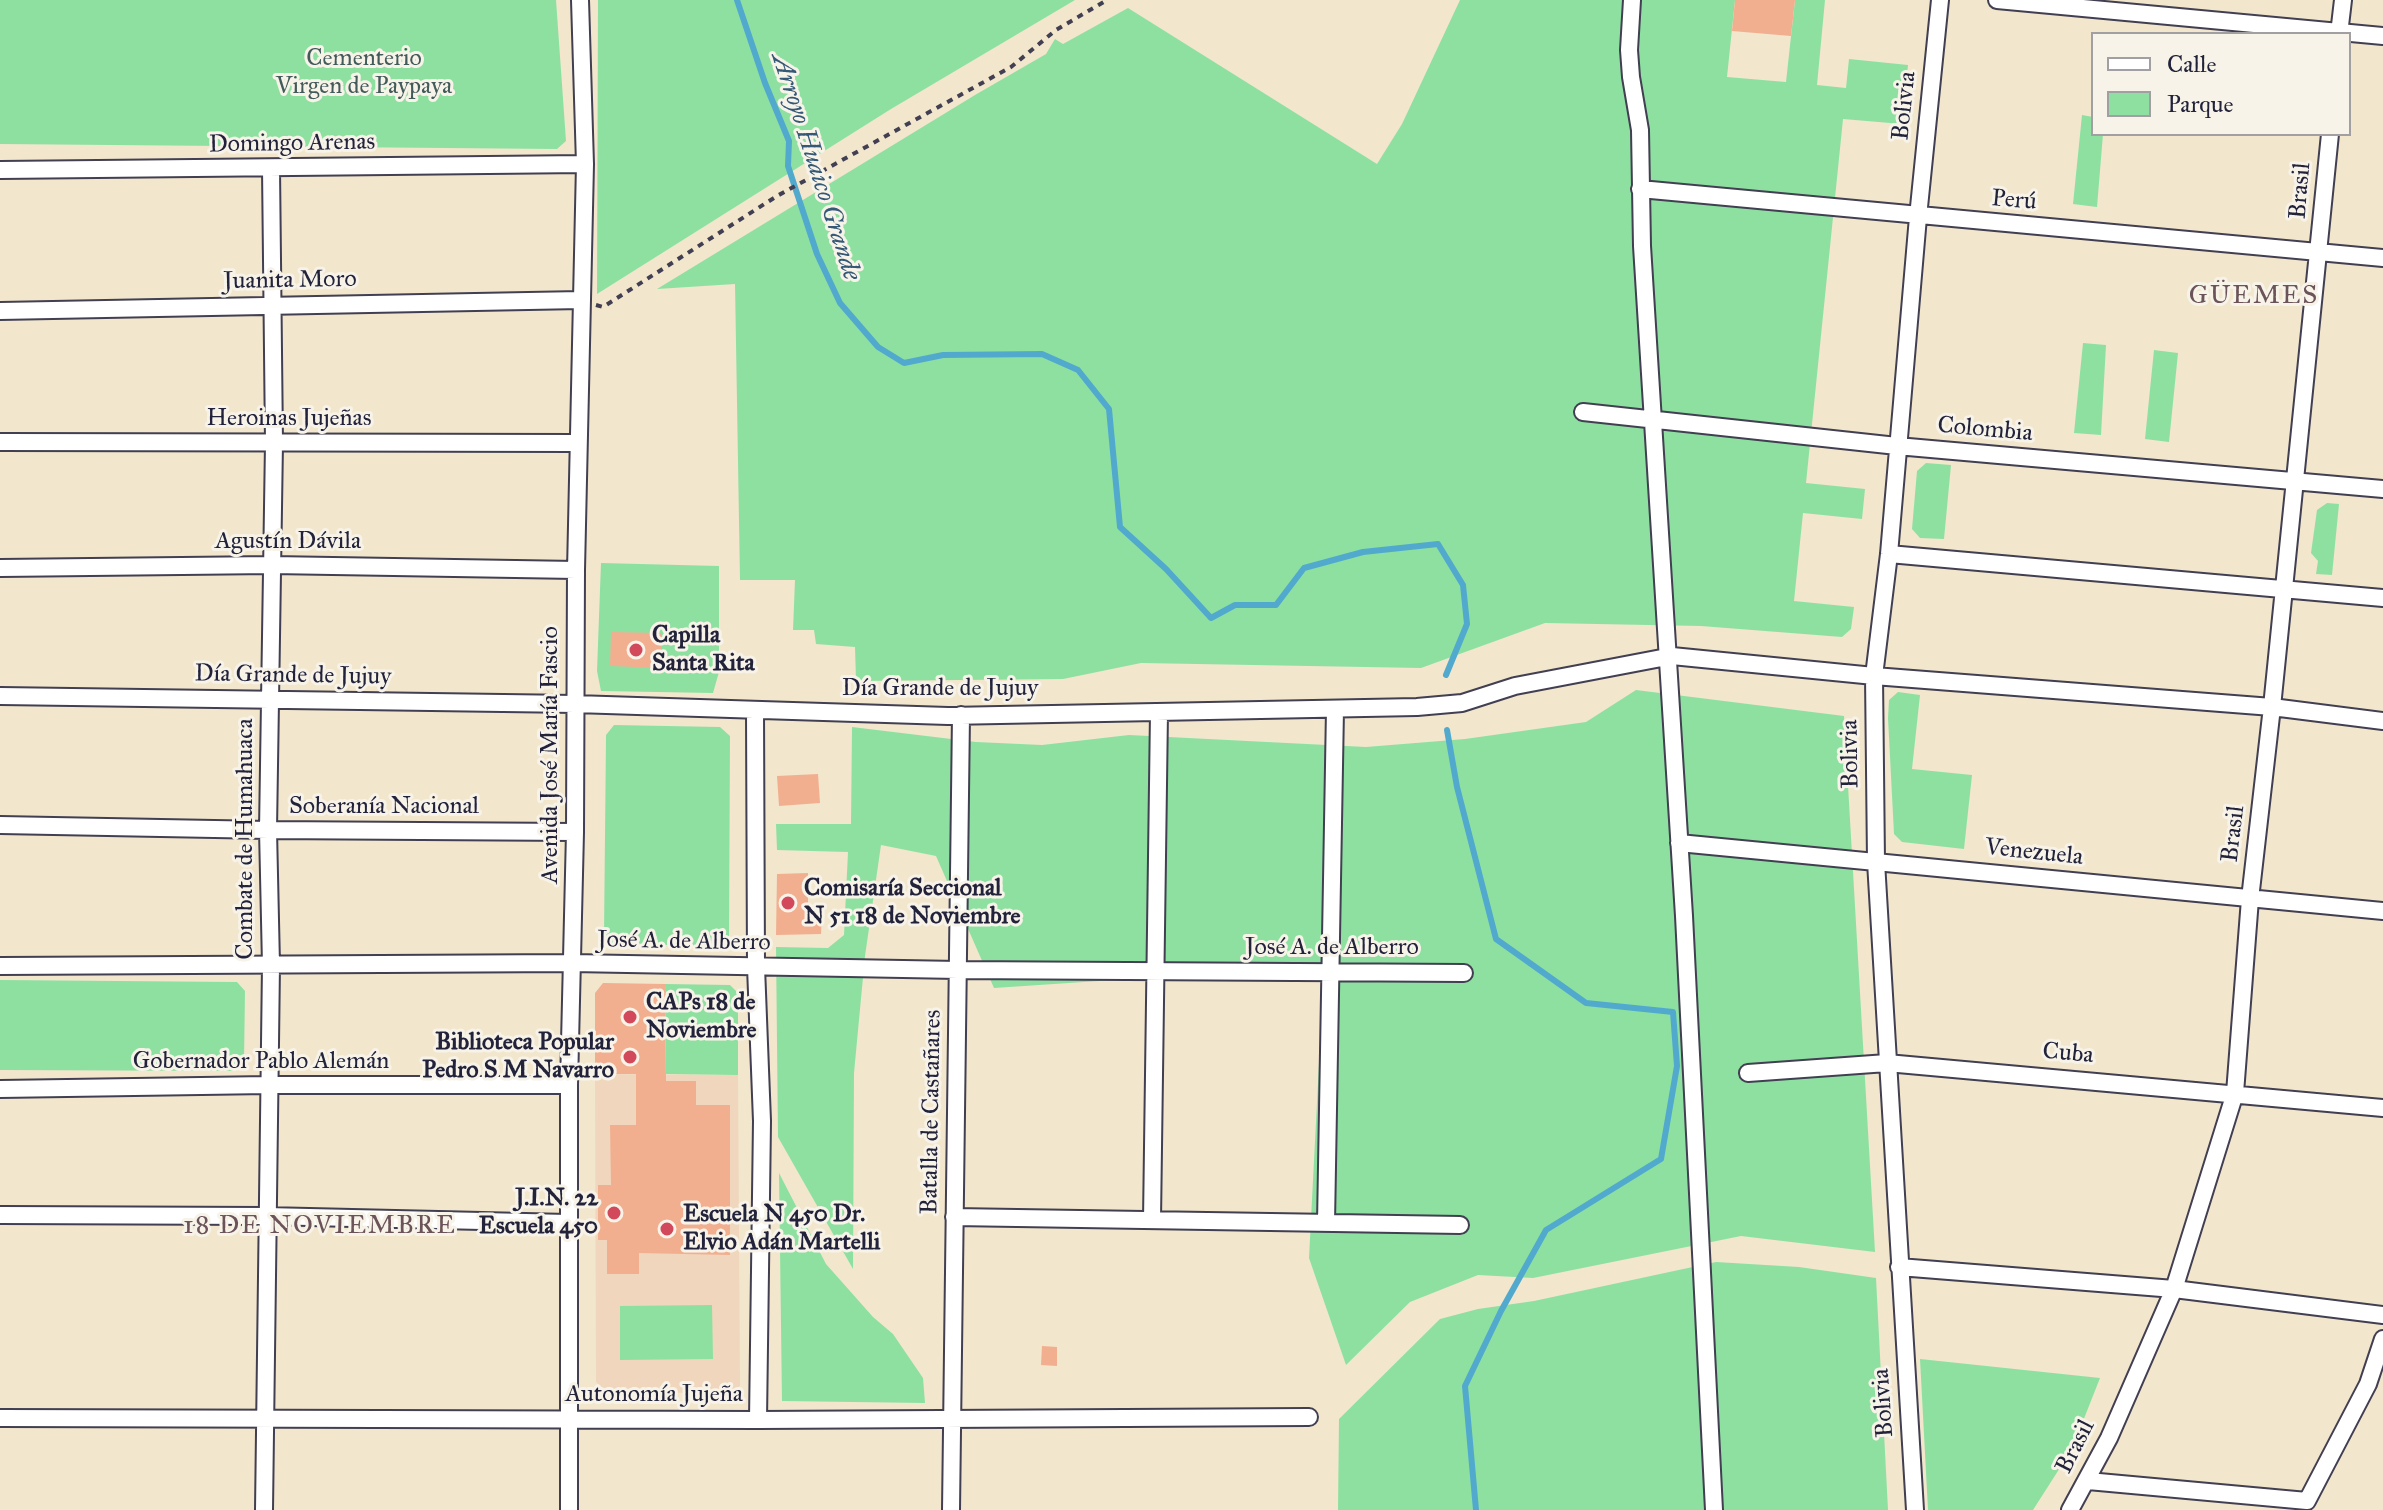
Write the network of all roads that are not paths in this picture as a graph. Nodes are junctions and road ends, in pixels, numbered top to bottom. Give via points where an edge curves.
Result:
1 (580, 0) edge
2 (1632, 0) edge
3 (1940, 0) edge
4 (1997, 0) edge
5 (2343, 0) edge
6 (2329, 32) edge
7 (2339, 32) edge
8 (2351, 34) edge
9 (2383, 36) edge
10 (2330, 136) edge
11 (585, 164) junction
12 (271, 168) junction
13 (0, 170) edge
14 (1640, 189) junction
15 (1918, 217) junction
16 (2319, 251) junction
17 (2383, 258) edge
18 (581, 300) junction
19 (273, 306) junction
20 (0, 311) edge
21 (1583, 412) dead end
22 (1653, 420) junction
23 (0, 442) edge
24 (274, 443) junction
25 (578, 443) junction
26 (1897, 446) junction
27 (2296, 480) junction
28 (2383, 489) edge
29 (1889, 554) junction
30 (272, 565) junction
31 (0, 568) edge
32 (576, 570) junction
33 (2283, 589) junction
34 (2383, 598) edge
35 (1668, 656) junction
36 (1874, 676) junction
37 (0, 696) edge
38 (270, 700) junction
39 (575, 704) junction
40 (2272, 707) junction
41 (1335, 709) junction
42 (755, 710) junction
43 (1159, 712) junction
44 (961, 715) junction
45 (2383, 721) edge
46 (0, 825) edge
47 (268, 830) junction
48 (575, 832) junction
49 (1679, 843) junction
50 (1876, 862) junction
51 (2250, 899) junction
52 (2383, 911) edge
53 (572, 963) junction
54 (271, 965) junction
55 (0, 966) edge
56 (756, 967) junction
57 (958, 970) junction
58 (1155, 971) junction
59 (1330, 972) junction
60 (1464, 973) dead end
61 (1887, 1063) junction
62 (1748, 1073) dead end
63 (268, 1085) junction
64 (569, 1085) junction
65 (0, 1089) edge
66 (2235, 1093) junction
67 (2383, 1108) edge
68 (0, 1215) edge
69 (266, 1216) junction
70 (954, 1217) junction
71 (1152, 1220) junction
72 (568, 1223) junction
73 (1326, 1223) junction
74 (1460, 1225) dead end
75 (1899, 1267) junction
76 (2174, 1289) junction
77 (2383, 1315) edge
78 (2383, 1339) edge
79 (1309, 1417) dead end
80 (0, 1418) edge
81 (265, 1418) junction
82 (569, 1419) junction
83 (951, 1419) junction
84 (758, 1420) junction
85 (2088, 1481) junction
86 (264, 1510) edge
87 (569, 1510) edge
88 (951, 1510) edge
89 (1714, 1510) edge
90 (1915, 1510) edge
91 (2070, 1510) edge

1 - 11 street, Avenida José María Fascio
2 - 14 street via 1629,50 1640,130
3 - 15 street, Bolivia
4 - 6 street
5 - 7 street
8 - 9 street
10 - 16 street, Brasil
11 - 12 street, Domingo Arenas
11 - 18 street, Avenida José María Fascio
12 - 13 street, Domingo Arenas
12 - 19 street, Combate de Humahuaca
14 - 15 street, Perú
14 - 22 street
15 - 16 street, Perú
15 - 26 street, Bolivia
16 - 17 street, Perú
16 - 27 street, Brasil
18 - 19 street, Juanita Moro
18 - 25 street, Avenida José María Fascio
19 - 20 street, Juanita Moro
19 - 24 street, Combate de Humahuaca
21 - 22 street, Colombia
22 - 26 street, Colombia
22 - 35 street
23 - 24 street, Heroinas Jujeñas
24 - 25 street, Heroinas Jujeñas
24 - 30 street, Combate de Humahuaca
25 - 32 street, Avenida José María Fascio
26 - 27 street, Colombia
26 - 29 street, Bolivia
27 - 28 street, Colombia
27 - 33 street, Brasil
29 - 33 street
29 - 36 street, Bolivia
30 - 31 street, Agustín Dávila
30 - 32 street, Agustín Dávila
30 - 38 street, Combate de Humahuaca
32 - 39 street, Avenida José María Fascio
33 - 34 street
33 - 40 street, Brasil
35 - 36 street, Día Grande de Jujuy
35 - 41 street, Día Grande de Jujuy via 1515,686 1462,703
35 - 49 street
36 - 40 street, Día Grande de Jujuy
36 - 50 street, Bolivia
37 - 38 street, Día Grande de Jujuy
38 - 39 street, Día Grande de Jujuy
38 - 47 street, Combate de Humahuaca
39 - 42 street, Día Grande de Jujuy
39 - 48 street, Avenida José María Fascio
40 - 45 street, Día Grande de Jujuy
40 - 51 street, Brasil
41 - 43 street, Día Grande de Jujuy
41 - 59 street
42 - 44 street, Día Grande de Jujuy
42 - 56 street
43 - 44 street, Día Grande de Jujuy
43 - 58 street
44 - 57 street, Batalla de Castañares
46 - 47 street, Soberanía Nacional
47 - 48 street, Soberanía Nacional
47 - 54 street, Combate de Humahuaca
48 - 53 street, Avenida José María Fascio
49 - 50 street, Venezuela
49 - 89 street
50 - 51 street, Venezuela
50 - 61 street, Bolivia
51 - 52 street, Venezuela
51 - 66 street, Brasil
53 - 54 street, José A. de Alberro
53 - 56 street, José A. de Alberro
53 - 64 street, Avenida José María Fascio
54 - 55 street, José A. de Alberro
54 - 63 street, Combate de Humahuaca
56 - 57 street, José A. de Alberro
56 - 84 street via 762,1121
57 - 58 street, José A. de Alberro
57 - 70 street, Batalla de Castañares
58 - 59 street, José A. de Alberro
58 - 71 street
59 - 60 street, José A. de Alberro
59 - 73 street
61 - 62 street, Cuba
61 - 66 street, Cuba
61 - 75 street, Bolivia
63 - 64 street, Gobernador Pablo Alemán
63 - 65 street, Gobernador Pablo Alemán
63 - 69 street, Combate de Humahuaca
64 - 72 street, Avenida José María Fascio
66 - 67 street, Cuba
66 - 76 street, Brasil
68 - 69 street
69 - 72 street
69 - 81 street, Combate de Humahuaca
70 - 71 street
70 - 83 street, Batalla de Castañares
71 - 73 street
72 - 82 street, Avenida José María Fascio
73 - 74 street
75 - 76 street
75 - 90 street, Bolivia
76 - 77 street
76 - 85 street, Brasil
78 - 85 street via 2368,1384 2307,1501
79 - 83 street, Autonomía Jujeña
80 - 81 street, Autonomía Jujeña
81 - 82 street, Autonomía Jujeña
81 - 86 street, Combate de Humahuaca
82 - 84 street, Autonomía Jujeña
82 - 87 street, Avenida José María Fascio
83 - 84 street, Autonomía Jujeña
83 - 88 street, Batalla de Castañares
85 - 91 street, Brasil

